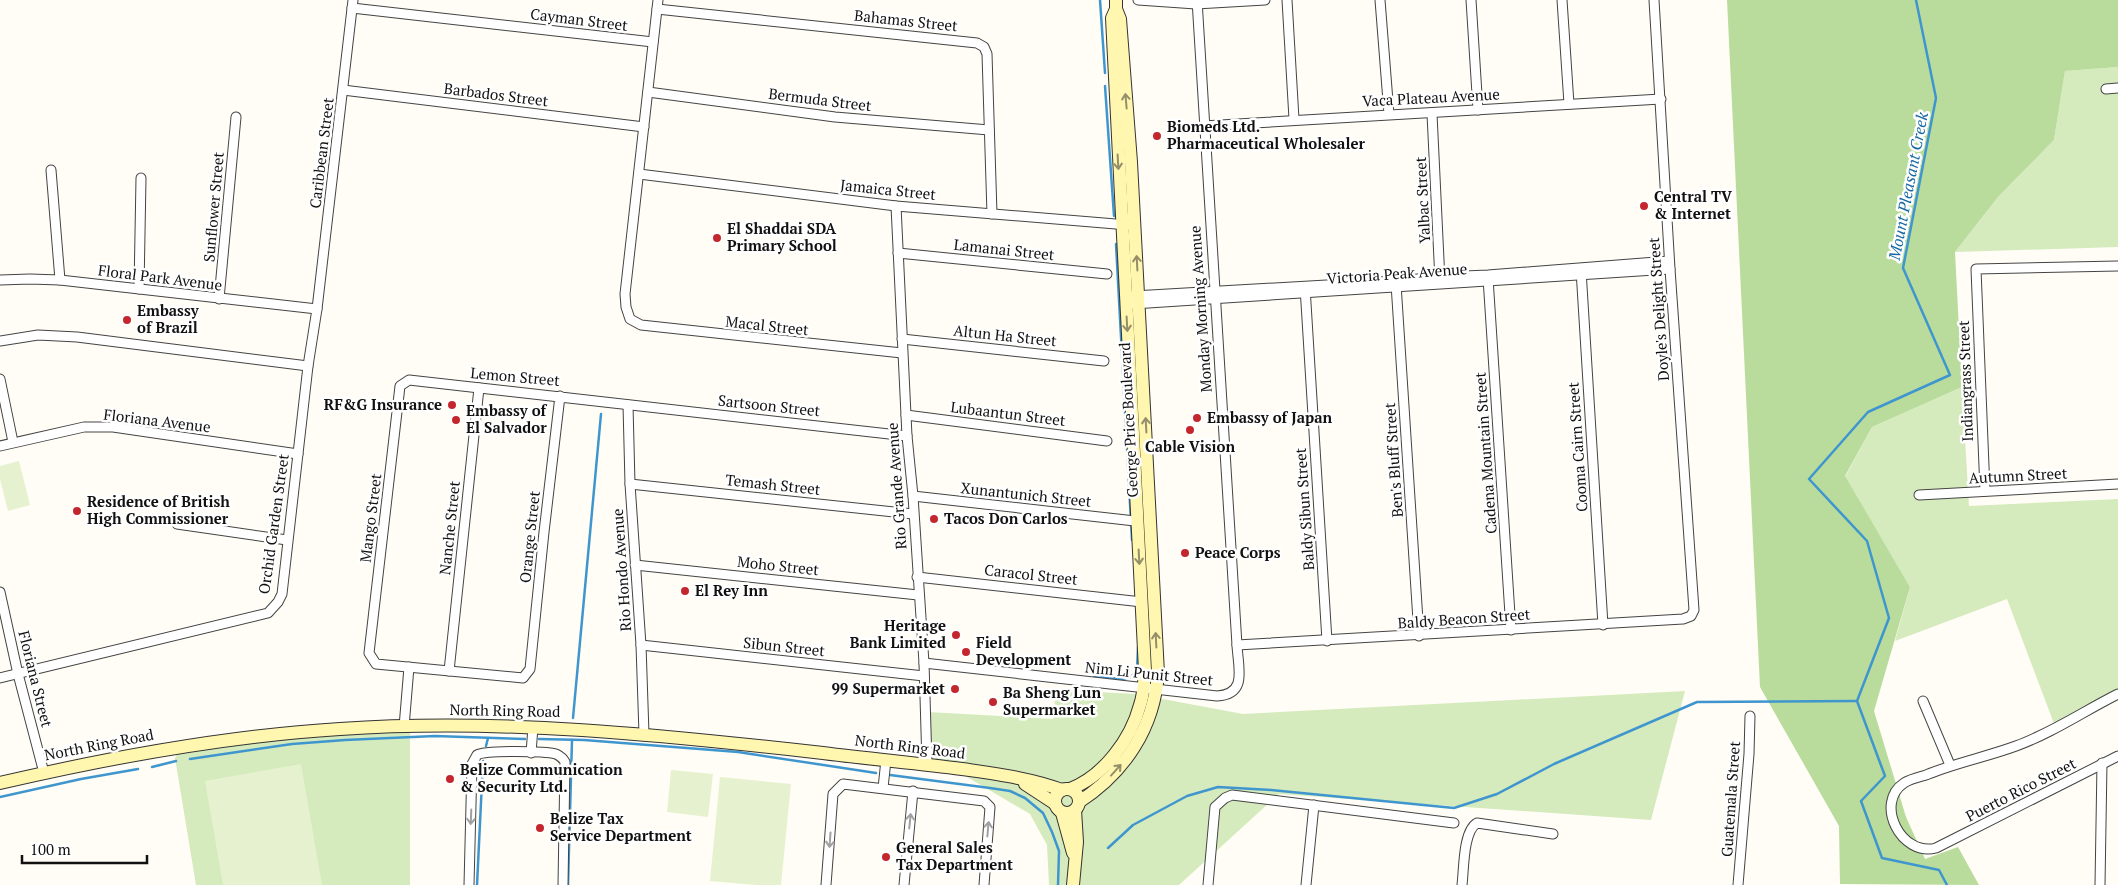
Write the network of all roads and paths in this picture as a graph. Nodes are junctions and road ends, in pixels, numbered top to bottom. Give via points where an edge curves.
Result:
1 (1138, 0) edge
2 (1264, 0) edge
3 (1287, 0) edge
4 (1380, 0) edge
5 (1471, 0) edge
6 (1562, 0) edge
7 (1654, 0) edge
8 (1196, 2) edge
9 (353, 4) edge
10 (658, 4) edge
11 (1116, 5) edge
12 (653, 42) junction
13 (2118, 88) edge
14 (2106, 89) dead end
15 (343, 90) junction
16 (648, 92) junction
17 (1661, 99) junction
18 (1569, 104) junction
19 (1478, 110) junction
20 (1389, 114) junction
21 (1432, 114) junction
22 (236, 117) dead end
23 (1294, 119) junction
24 (1204, 126) junction
25 (644, 127) junction
26 (989, 130) junction
27 (51, 170) dead end
28 (638, 174) junction
29 (141, 178) dead end
30 (896, 206) junction
31 (992, 214) junction
32 (1128, 226) junction
33 (898, 253) junction
34 (1670, 265) junction
35 (2118, 266) edge
36 (1581, 271) junction
37 (1107, 274) dead end
38 (1488, 279) junction
39 (0, 280) edge
40 (60, 280) junction
41 (1440, 281) junction
42 (1396, 285) junction
43 (140, 288) junction
44 (1306, 289) junction
45 (1214, 295) junction
46 (219, 298) junction
47 (1138, 299) junction
48 (1125, 300) junction
49 (318, 310) junction
50 (902, 339) junction
51 (0, 341) edge
52 (902, 353) junction
53 (1104, 361) dead end
54 (308, 366) junction
55 (0, 379) edge
56 (400, 386) joint
57 (479, 388) junction
58 (560, 396) junction
59 (628, 405) junction
60 (906, 414) junction
61 (906, 436) junction
62 (1107, 441) dead end
63 (13, 442) junction
64 (0, 446) edge
65 (298, 454) junction
66 (1148, 460) junction
67 (1134, 461) junction
68 (630, 484) junction
69 (2118, 484) edge
70 (1984, 491) junction
71 (1919, 495) dead end
72 (913, 496) junction
73 (913, 514) junction
74 (1135, 521) dead end
75 (177, 524) dead end
76 (287, 540) junction
77 (635, 565) junction
78 (917, 577) junction
79 (0, 592) edge
80 (918, 595) junction
81 (1142, 602) junction
82 (1691, 616) joint
83 (1603, 625) junction
84 (1511, 630) junction
85 (1419, 636) junction
86 (1327, 641) junction
87 (641, 645) junction
88 (1237, 645) junction
89 (924, 663) junction
90 (409, 668) junction
91 (449, 671) junction
92 (18, 674) junction
93 (924, 676) junction
94 (0, 678) edge
95 (1143, 687) junction
96 (1157, 689) junction
97 (2118, 694) edge
98 (1923, 701) dead end
99 (1750, 716) dead end
100 (404, 727) junction
101 (533, 727) junction
102 (644, 734) junction
103 (1125, 750) junction
104 (532, 753) junction
105 (2118, 756) edge
106 (886, 760) junction
107 (2102, 763) junction
108 (927, 764) junction
109 (1950, 765) junction
110 (44, 773) junction
111 (1012, 777) junction
112 (0, 783) edge
113 (883, 788) junction
114 (1066, 789) junction
115 (913, 791) junction
116 (1314, 805) junction
117 (1077, 806) junction
118 (1058, 808) junction
119 (1454, 823) dead end
120 (1554, 834) dead end
121 (1075, 860) junction
122 (469, 885) edge
123 (563, 885) edge
124 (826, 885) edge
125 (904, 885) edge
126 (984, 885) edge
127 (1073, 885) edge
128 (1208, 885) edge
129 (1306, 885) edge
130 (1462, 885) edge
131 (1738, 885) edge
132 (2100, 885) edge

1 - 8 street
2 - 8 street
3 - 23 street
4 - 20 street
5 - 19 street
6 - 18 street
7 - 17 street, Doyle's Delight Street
8 - 24 street, Monday Morning Avenue
9 - 12 street, Cayman Street
9 - 15 street, Caribbean Street
10 - 12 street
10 - 26 street, Bahamas Street via 977,43 987,54
11 - 32 main road, George Price Boulevard via 1112,18
12 - 16 street
13 - 14 street
15 - 25 street, Barbados Street
15 - 49 street, Caribbean Street
16 - 25 street
16 - 26 street, Bermuda Street via 835,117
17 - 18 street, Vaca Plateau Avenue
17 - 34 street, Doyle's Delight Street
18 - 19 street, Vaca Plateau Avenue
19 - 21 street, Vaca Plateau Avenue
20 - 21 street, Vaca Plateau Avenue
20 - 23 street, Vaca Plateau Avenue
21 - 41 street, Yalbac Street
22 - 46 street, Sunflower Street
23 - 24 street, Vaca Plateau Avenue
24 - 45 street, Monday Morning Avenue
25 - 28 street
26 - 31 street, Bahamas Street
27 - 40 street
28 - 30 street, Jamaica Street
28 - 52 street, Macal Street via 626,294 630,320 641,325
29 - 43 street
30 - 31 street, Jamaica Street
30 - 33 street, Rio Grande Avenue
31 - 32 street, Jamaica Street
47 -> 32 main road, George Price Boulevard
32 - 48 main road, George Price Boulevard
33 - 37 street, Lamanai Street
33 - 50 street, Rio Grande Avenue
34 - 36 street, Victoria Peak Avenue
34 - 82 street, Doyle's Delight Street via 1694,610
35 - 70 street, Indiangrass Street via 1976,269
36 - 38 street, Victoria Peak Avenue
36 - 83 street, Cooma Cairn Street
38 - 41 street, Victoria Peak Avenue
38 - 84 street, Cadena Mountain Street
39 - 40 street, Floral Park Avenue
40 - 43 street, Floral Park Avenue
41 - 42 street, Victoria Peak Avenue
42 - 44 street, Victoria Peak Avenue
42 - 85 street, Ben's Bluff Street
43 - 46 street, Floral Park Avenue
44 - 45 street, Victoria Peak Avenue
44 - 86 street, Baldy Sibun Street
45 - 47 street, Victoria Peak Avenue
45 - 88 street, Monday Morning Avenue
46 - 49 street, Floral Park Avenue
47 - 48 street, Victoria Peak Avenue
66 -> 47 main road, George Price Boulevard
48 -> 67 main road, George Price Boulevard
49 - 54 street, Orchid Garden Street
50 - 52 street, Rio Grande Avenue
50 - 53 street, Altun Ha Street
51 - 54 street via 38,335 76,337
52 - 60 street, Rio Grande Avenue
54 - 65 street, Orchid Garden Street
55 - 63 street
56 - 57 street, Lemon Street via 409,380
56 - 90 street, Mango Street via 370,653 376,664
57 - 58 street, Lemon Street
57 - 91 street, Nanche Street
58 - 59 street, Lemon Street
58 - 91 street, Orange Street via 530,669 523,678
59 - 61 street, Sartsoon Street
59 - 68 street, Rio Hondo Avenue
60 - 61 street, Rio Grande Avenue
60 - 62 street, Lubaantun Street
61 - 72 street, Rio Grande Avenue
63 - 64 street
63 - 65 street, Floriana Avenue via 84,427 113,427
65 - 76 street, Orchid Garden Street
66 - 67 main road
96 -> 66 main road, George Price Boulevard
67 -> 81 main road, George Price Boulevard
68 - 73 street, Temash Street
68 - 77 street, Rio Hondo Avenue
69 - 70 street, Autumn Street
70 - 71 street, Autumn Street
72 - 73 street, Rio Grande Avenue
72 - 74 street, Xunantunich Street
73 - 78 street, Rio Grande Avenue
75 - 76 street
76 - 92 street, Orchid Garden Street via 282,594 268,614
77 - 80 street, Moho Street
77 - 87 street, Rio Hondo Avenue
78 - 80 street, Rio Grande Avenue
78 - 81 street, Caracol Street
79 - 92 street, Floriana Street
80 - 89 street, Rio Grande Avenue
81 - 95 main road, George Price Boulevard
82 - 83 street, Baldy Beacon Street via 1683,620
83 - 84 street, Baldy Beacon Street
84 - 85 street, Baldy Beacon Street
85 - 86 street, Baldy Beacon Street
86 - 88 street, Baldy Beacon Street
87 - 93 street, Sibun Street
87 - 102 street, Rio Hondo Avenue
88 - 96 street, Nim Li Punit Street via 1239,680 1237,688 1227,695
89 - 93 street, Rio Grande Avenue
89 - 95 street, Nim Li Punit Street
90 - 91 street
90 - 100 street
92 - 94 street, Orchid Garden Street
92 - 110 street, Floriana Street
93 - 108 street, Rio Grande Avenue
95 - 96 street, Nim Li Punit Street
95 - 103 main road, George Price Boulevard
96 - 103 main road, George Price Boulevard via 1148,723
97 - 109 street via 2070,722 2018,746
98 - 109 street
99 - 131 street, Guatemala Street
100 - 101 main road, North Ring Road
100 - 110 main road, North Ring Road via 342,728 223,740 143,752
101 - 102 main road, North Ring Road
101 - 104 street
102 - 106 main road, North Ring Road
103 - 114 main road, George Price Boulevard via 1084,782
117 -> 103 main road, George Price Boulevard via 1104,782
104 -> 122 street via 481,752 473,759
104 - 123 street via 556,754 562,757 566,766
105 - 107 street, Puerto Rico Street
106 - 108 main road, North Ring Road
106 - 113 street
107 - 109 street, Puerto Rico Street via 1936,848 1926,850 1907,843 1898,831 1890,805 1896,792 1904,783
107 - 132 street
108 - 111 main road, North Ring Road
110 - 112 main road, North Ring Road
111 - 114 main road, North Ring Road
111 - 118 main road, North Ring Road via 1037,790
113 - 115 street
113 -> 124 street via 843,784 833,794
114 - 117 main road via 1077,794
114 - 118 main road via 1056,795
125 -> 115 street
126 -> 115 street via 990,807 984,801
116 - 119 street
116 - 128 street via 1238,795 1225,798 1216,807
116 - 129 street
117 - 118 main road via 1069,814
117 - 121 main road
118 - 121 main road
120 - 130 street via 1477,823 1468,835
121 - 127 main road

